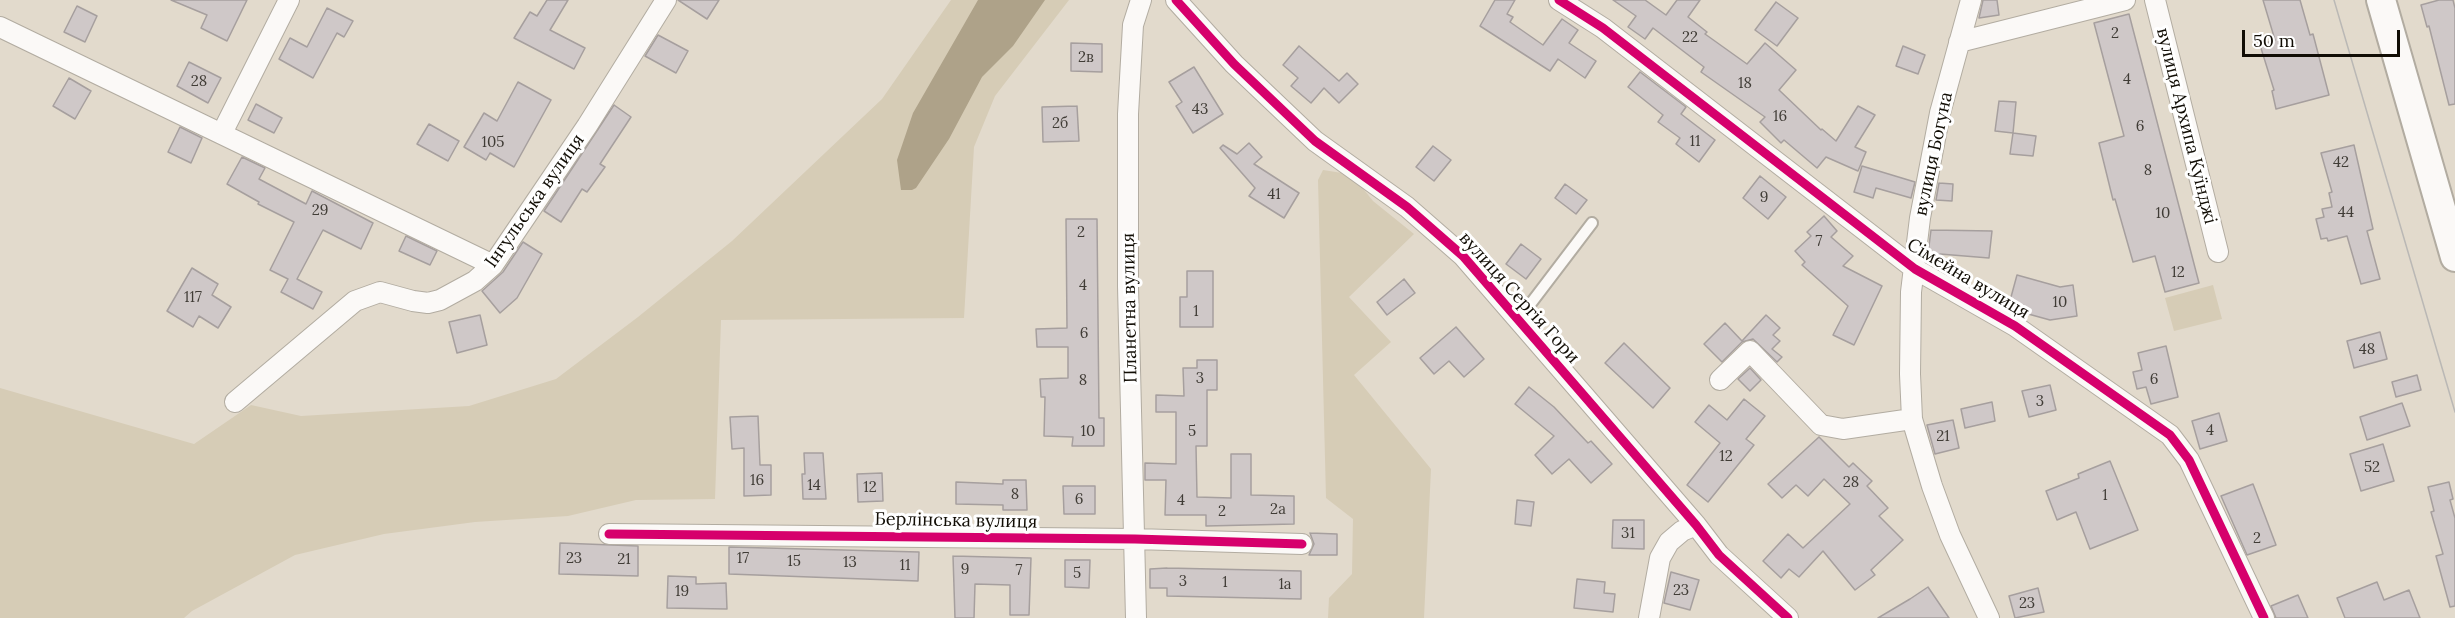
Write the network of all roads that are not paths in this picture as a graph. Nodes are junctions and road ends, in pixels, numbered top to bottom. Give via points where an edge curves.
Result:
1 (289, 0) edge
2 (666, 0) edge
3 (1141, 0) edge
4 (1176, 0) edge
5 (1559, 0) edge
6 (1971, 0) edge
7 (2125, 0) edge
8 (2155, 0) edge
9 (2381, 0) edge
10 (0, 27) edge
11 (1959, 42) junction
12 (222, 133) junction
13 (1592, 223) dead end
14 (2218, 252) dead end
15 (2455, 257) edge
16 (494, 265) junction
17 (1915, 269) junction
18 (1519, 319) junction
19 (1720, 380) dead end
20 (235, 402) dead end
21 (1912, 419) junction
22 (1696, 525) junction
23 (609, 534) dead end
24 (1135, 539) junction
25 (1302, 544) dead end
26 (1136, 618) edge
27 (1649, 618) edge
28 (1788, 618) edge
29 (1989, 618) edge
30 (2264, 618) edge

1 - 12 street
2 - 16 street, Інгульська вулиця
3 - 24 street, Планетна вулиця via 1133,25 1128,114
4 - 18 street, вулиця Сергія Гори via 1234,64 1315,141 1407,207 1463,256
5 - 17 street, Сімейна вулиця via 1603,28
6 - 11 street, вулиця Богуна
7 - 11 street
8 - 14 street, вулиця Архипа Куїнджі
9 - 15 main road
10 - 12 street
11 - 17 street, вулиця Богуна via 1940,113 1920,218
12 - 16 street
13 - 18 lane
16 - 20 street, Інгульська вулиця via 475,281 440,300 412,301 380,292 355,301
17 - 21 street, вулиця Богуна via 1909,336
17 - 30 street, Сімейна вулиця via 2015,326 2170,435 2189,460
18 - 22 street, вулиця Сергія Гори
19 - 21 street via 1750,351 1821,425 1843,429
21 - 29 street, вулиця Богуна via 1950,535
22 - 27 street via 1669,542 1660,558
22 - 28 street, вулиця Сергія Гори via 1719,555
23 - 24 street, Берлінська вулиця
24 - 25 street, Берлінська вулиця
24 - 26 street, Планетна вулиця

